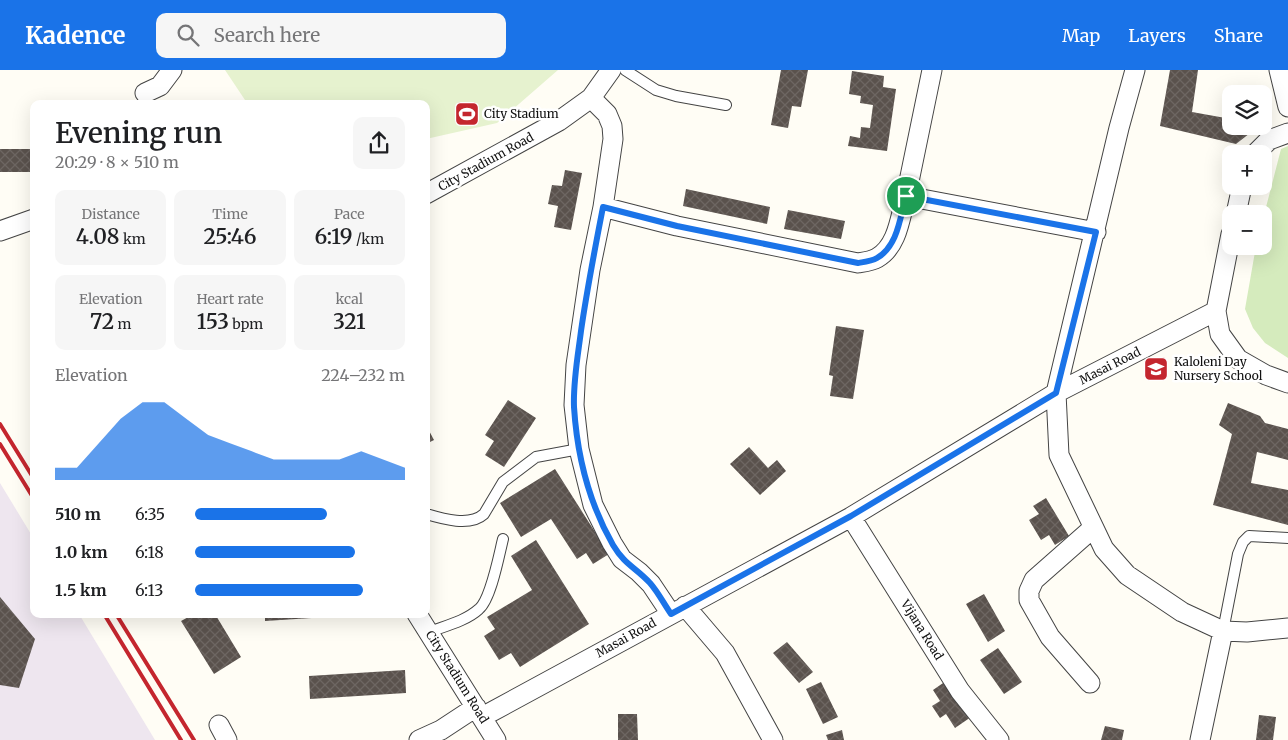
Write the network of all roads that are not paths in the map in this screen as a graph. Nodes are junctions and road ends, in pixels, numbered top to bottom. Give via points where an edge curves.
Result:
1 (172, 70) edge
2 (611, 70) edge
3 (625, 70) edge
4 (932, 70) edge
5 (1135, 70) edge
6 (1279, 70) edge
7 (145, 93) dead end
8 (591, 98) junction
9 (726, 105) dead end
10 (1288, 107) edge
11 (1288, 133) edge
12 (1264, 145) edge
13 (430, 192) edge
14 (906, 196) junction
15 (603, 207) junction
16 (30, 220) edge
17 (0, 231) edge
18 (1096, 232) junction
19 (1227, 255) edge
20 (1216, 311) junction
21 (1288, 383) edge
22 (1056, 393) junction
23 (579, 449) junction
24 (430, 515) edge
25 (851, 516) junction
26 (1093, 528) junction
27 (1288, 538) edge
28 (503, 539) dead end
29 (678, 610) junction
30 (420, 618) edge
31 (1288, 628) edge
32 (1223, 631) junction
33 (429, 632) junction
34 (1090, 683) dead end
35 (479, 712) junction
36 (419, 740) edge
37 (496, 740) edge
38 (773, 740) edge
39 (999, 740) edge
40 (1200, 740) edge

1 - 7 street via 160,86
2 - 8 street, City Stadium Road
3 - 9 lane via 664,93
4 - 14 street
5 - 18 street
6 - 10 street
8 - 13 street, City Stadium Road via 559,121
8 - 15 street via 607,114 612,126
11 - 12 street
14 - 15 street via 890,248 876,259 858,263 677,226
14 - 18 street
15 - 23 street via 576,365 574,405
16 - 17 street
18 - 22 street
19 - 20 street
20 - 21 street via 1220,334 1238,359
20 - 22 street, Masai Road
22 - 25 street, Masai Road
22 - 26 street via 1059,455
23 - 24 lane via 536,457 503,482 479,519 460,521
23 - 29 street via 593,505 612,543 622,559
25 - 29 street, Masai Road
25 - 39 street, Vijana Road via 960,691
26 - 32 street via 1104,549 1128,576 1182,612
26 - 34 street via 1034,580 1029,591 1029,600 1050,637
27 - 32 lane via 1250,536 1243,542
28 - 33 lane via 482,606 468,617
29 - 35 street, Masai Road
29 - 38 street via 725,653
30 - 33 street, City Stadium Road
31 - 32 street
32 - 40 street
33 - 35 street, City Stadium Road
35 - 36 street, Masai Road
35 - 37 street, City Stadium Road

